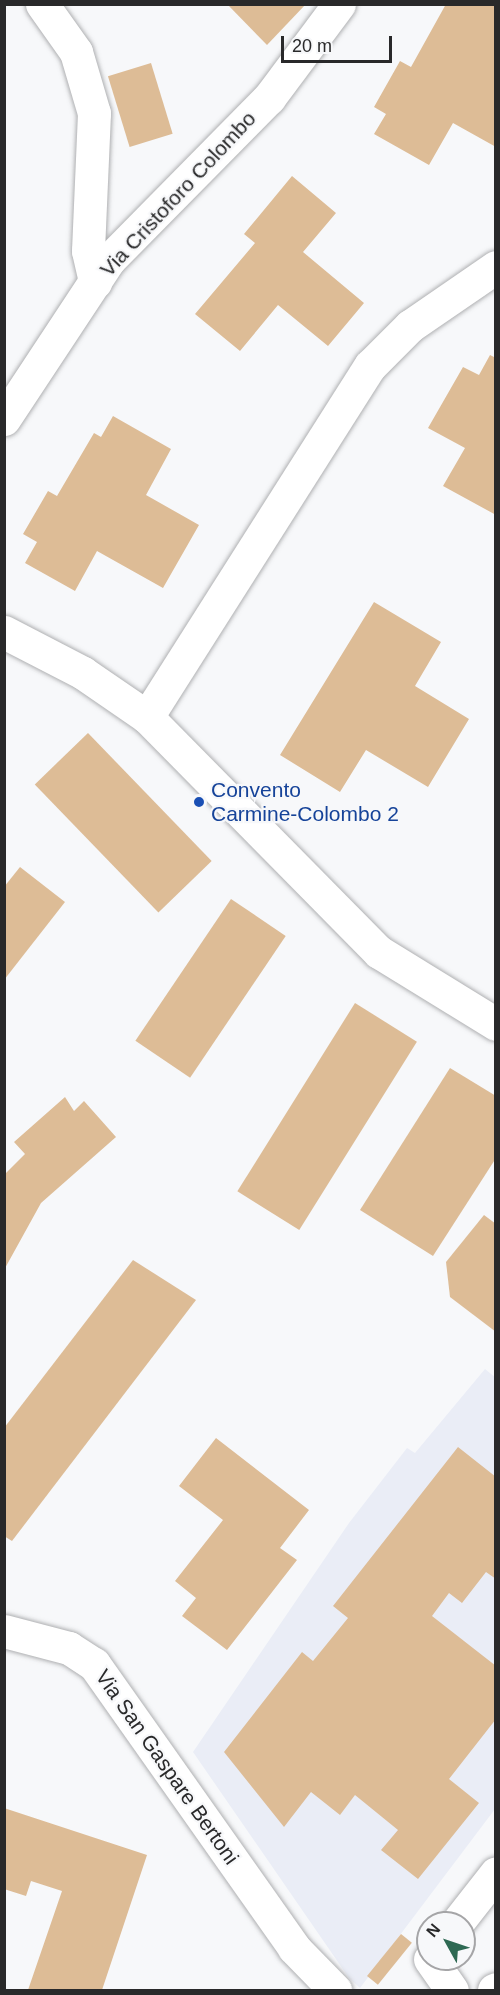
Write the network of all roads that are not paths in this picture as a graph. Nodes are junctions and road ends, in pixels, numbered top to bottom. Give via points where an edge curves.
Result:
1 (42, 4) edge
2 (339, 4) edge
3 (495, 267) edge
4 (95, 282) junction
5 (4, 418) edge
6 (4, 632) edge
7 (147, 717) junction
8 (495, 1024) edge
9 (4, 1631) edge
10 (495, 1873) edge
11 (466, 1911) edge
12 (294, 1948) junction
13 (439, 1971) edge
14 (310, 1990) edge
15 (335, 1990) edge
16 (452, 1990) edge

1 - 4 street via 76,52 94,113 88,252
2 - 4 street, Via Cristoforo Colombo via 269,98 109,260
3 - 7 street via 410,326 370,366
4 - 5 street, Via Cristoforo Colombo
6 - 7 street via 83,673
7 - 8 street via 379,952
9 - 12 street, Via San Gaspare Bertoni via 69,1648 94,1664
10 - 11 street
12 - 14 street
12 - 15 street
13 - 16 street

